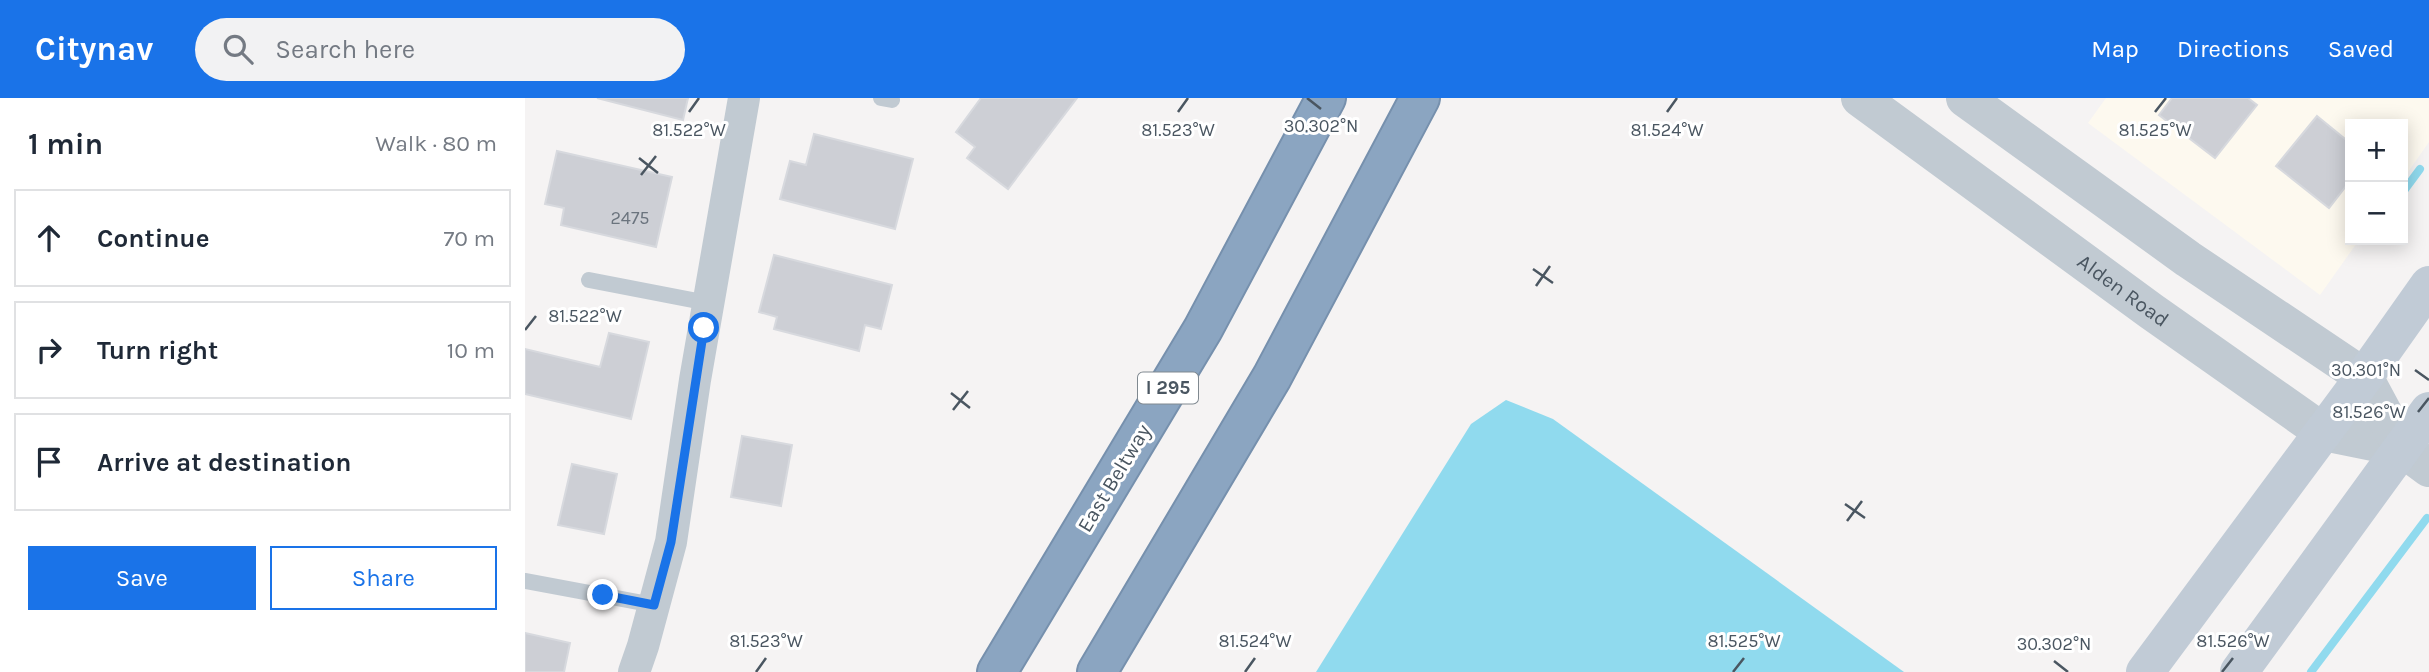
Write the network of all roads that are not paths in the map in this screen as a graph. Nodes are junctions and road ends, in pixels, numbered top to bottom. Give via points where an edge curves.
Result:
1 (744, 98) edge
2 (1326, 98) edge
3 (1420, 98) edge
4 (1860, 98) edge
5 (1965, 98) edge
6 (589, 280) dead end
7 (2429, 285) edge
8 (708, 303) junction
9 (2364, 377) junction
10 (2429, 411) edge
11 (2323, 432) junction
12 (2415, 458) edge
13 (526, 581) edge
14 (654, 605) junction
15 (633, 672) edge
16 (997, 672) edge
17 (1097, 672) edge
18 (2145, 672) edge
19 (2239, 672) edge

1 - 8 street
2 - 16 highway, East Beltway / I 295 via 1203,329
3 - 17 highway via 1272,377
4 - 11 street, Alden Road
5 - 9 street via 2188,259
6 - 8 lane
7 - 9 main road
8 - 14 street via 671,542
9 - 11 main road
9 - 12 street
10 - 12 main road
11 - 12 street, Alden Road
11 - 18 main road
12 - 19 main road
13 - 14 lane
14 - 15 street

